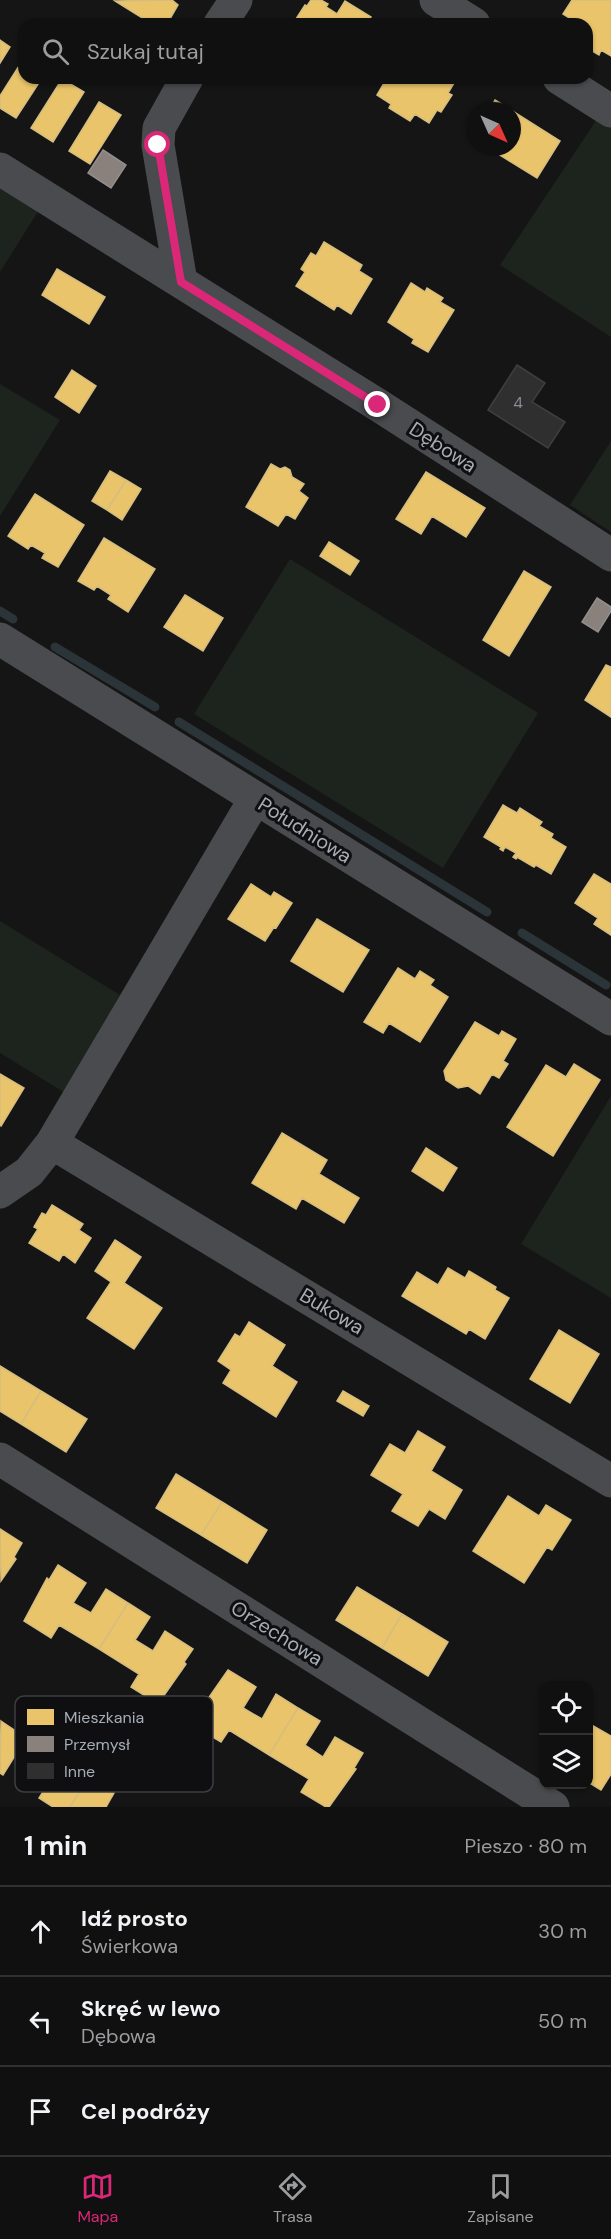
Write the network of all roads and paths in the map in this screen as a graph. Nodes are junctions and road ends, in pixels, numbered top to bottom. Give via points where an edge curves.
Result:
1 (236, 0) edge
2 (436, 0) edge
3 (224, 18) edge
4 (464, 18) edge
5 (184, 84) edge
6 (568, 84) edge
7 (611, 111) edge
8 (0, 169) edge
9 (181, 282) junction
10 (611, 555) edge
11 (0, 639) edge
12 (255, 799) junction
13 (611, 1019) edge
14 (52, 1143) junction
15 (0, 1190) edge
16 (0, 1459) edge
17 (611, 1481) edge
18 (553, 1807) edge

1 - 3 street
2 - 4 street
5 - 9 street via 159,128 158,145
6 - 7 street
8 - 9 street, Dębowa
9 - 10 street, Dębowa
11 - 12 street, Południowa
12 - 13 street, Południowa
12 - 14 street
14 - 15 street via 29,1172
14 - 17 street, Bukowa
16 - 18 street, Orzechowa

